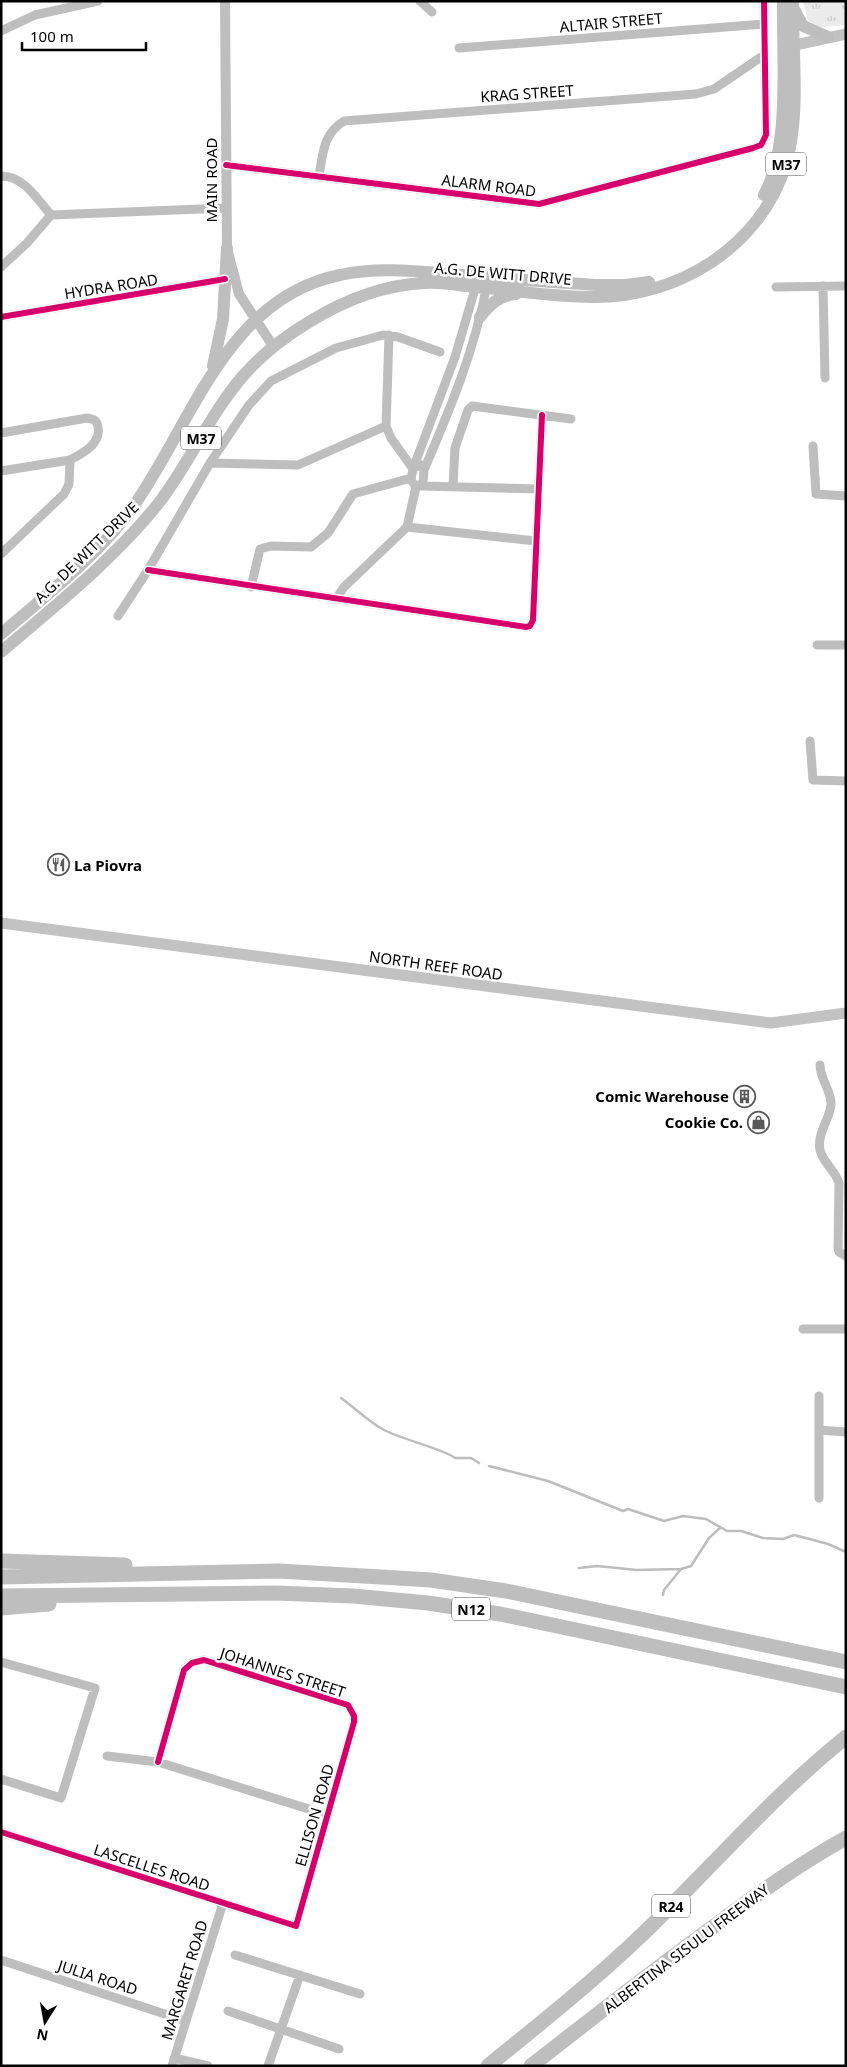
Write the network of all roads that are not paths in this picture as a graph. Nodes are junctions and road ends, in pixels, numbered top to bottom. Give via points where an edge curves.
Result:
1 (98, 1) edge
2 (225, 1) edge
3 (420, 1) edge
4 (764, 1) edge
5 (790, 2) edge
6 (432, 12) dead end
7 (764, 24) junction
8 (1, 31) edge
9 (846, 34) edge
10 (828, 37) junction
11 (788, 46) junction
12 (459, 48) dead end
13 (764, 56) junction
14 (226, 165) junction
15 (1, 176) edge
16 (319, 176) junction
17 (226, 208) junction
18 (51, 215) junction
19 (227, 248) junction
20 (1, 266) edge
21 (225, 279) junction
22 (482, 282) junction
23 (823, 286) junction
24 (846, 286) edge
25 (776, 287) dead end
26 (544, 293) junction
27 (1, 317) edge
28 (480, 317) junction
29 (256, 318) junction
30 (389, 335) junction
31 (273, 346) junction
32 (440, 352) dead end
33 (825, 378) dead end
34 (207, 383) junction
35 (542, 416) junction
36 (571, 419) dead end
37 (386, 426) junction
38 (428, 426) junction
39 (441, 431) junction
40 (1, 433) edge
41 (812, 446) dead end
42 (70, 460) junction
43 (210, 463) junction
44 (424, 470) junction
45 (1, 471) edge
46 (413, 471) junction
47 (454, 486) junction
48 (419, 487) junction
49 (538, 489) junction
50 (846, 496) edge
51 (407, 528) junction
52 (536, 541) junction
53 (1, 554) edge
54 (77, 567) junction
55 (148, 570) junction
56 (87, 576) junction
57 (251, 587) junction
58 (53, 589) junction
59 (62, 599) junction
60 (336, 600) junction
61 (118, 616) dead end
62 (1, 634) edge
63 (817, 645) dead end
64 (846, 645) edge
65 (1, 652) edge
66 (810, 741) dead end
67 (846, 781) edge
68 (1, 922) edge
69 (846, 1013) edge
70 (820, 1065) dead end
71 (841, 1230) edge
72 (846, 1256) edge
73 (803, 1329) dead end
74 (846, 1329) edge
75 (819, 1396) dead end
76 (819, 1430) junction
77 (846, 1432) edge
78 (819, 1498) dead end
79 (1, 1561) edge
80 (221, 1571) junction
81 (1, 1577) edge
82 (185, 1593) junction
83 (1, 1596) edge
84 (1, 1608) edge
85 (1, 1662) edge
86 (846, 1662) edge
87 (846, 1687) edge
88 (352, 1711) joint
89 (846, 1737) edge
90 (107, 1756) dead end
91 (158, 1762) junction
92 (1, 1779) edge
93 (328, 1815) junction
94 (1, 1832) edge
95 (846, 1838) edge
96 (223, 1903) junction
97 (296, 1926) joint
98 (235, 1954) dead end
99 (1, 1960) edge
100 (300, 1975) junction
101 (360, 1994) dead end
102 (228, 2011) dead end
103 (186, 2021) junction
104 (282, 2029) junction
105 (339, 2049) dead end
106 (173, 2062) edge
107 (208, 2066) edge
108 (268, 2066) edge
109 (488, 2066) edge
110 (530, 2066) edge

1 - 8 street via 35,15
2 - 14 street, MAIN ROAD
3 - 6 street
4 - 7 street
5 - 10 main road via 802,26
5 - 11 main road, A.G. DE WITT DRIVE / M37
7 - 12 street, ALTAIR STREET
7 - 13 street
9 - 10 main road
10 - 11 main road
11 - 22 main road, A.G. DE WITT DRIVE / M37 via 782,119 775,165 767,190 741,230 716,252 683,272 645,283
11 - 26 main road, A.G. DE WITT DRIVE / M37 via 794,112 786,164 770,199 746,234 700,270 650,290 611,297
13 - 16 street, KRAG STREET via 714,89 696,94 344,121 333,128 327,138
13 - 16 street, ALARM ROAD via 766,135 761,144 753,148 539,204
14 - 16 street, ALARM ROAD
14 - 17 street, MAIN ROAD
15 - 18 street via 17,179 26,185
17 - 18 street
17 - 19 street, MAIN ROAD
18 - 20 street
19 - 21 main road
19 - 29 street, MAIN ROAD via 235,286
21 - 27 street, HYDRA ROAD
21 - 34 main road via 222,332
22 - 26 main road, A.G. DE WITT DRIVE / M37
22 - 28 street
22 - 29 main road, A.G. DE WITT DRIVE / M37 via 392,270 340,274 299,288
22 - 31 main road, A.G. DE WITT DRIVE / M37 via 425,283 379,291 334,308
22 - 38 street
23 - 24 street
23 - 25 street
23 - 33 street
26 - 28 main road via 510,294 488,306
28 - 39 street via 465,373
29 - 31 street, MAIN ROAD
29 - 34 main road, A.G. DE WITT DRIVE / M37 via 240,335
30 - 32 street
30 - 37 street
30 - 43 street via 344,345 271,381 249,405
31 - 56 main road, A.G. DE WITT DRIVE / M37 via 235,386 155,508
34 - 54 main road, A.G. DE WITT DRIVE / M37 via 133,507
35 - 36 street
35 - 47 street via 472,406 457,440
35 - 49 street
37 - 43 street via 298,465
37 - 46 street
38 - 39 street
38 - 46 street
39 - 44 street
40 - 42 street via 94,419 99,431 92,446
41 - 50 street via 816,494
42 - 45 street
42 - 53 street via 69,484 64,494
43 - 55 street
44 - 46 street via 420,464
44 - 48 street
46 - 48 street via 412,483
46 - 57 street via 353,494 328,533 311,547 271,546 260,549
47 - 48 street
47 - 49 street
48 - 51 street
49 - 52 street
51 - 52 street
51 - 60 street via 344,587
52 - 60 street via 533,620 530,626
54 - 56 main road
54 - 58 main road, A.G. DE WITT DRIVE / M37
55 - 57 street
55 - 61 street
56 - 59 main road, A.G. DE WITT DRIVE / M37
57 - 60 street
58 - 59 main road
58 - 62 main road, A.G. DE WITT DRIVE / M37
59 - 65 main road, A.G. DE WITT DRIVE / M37
63 - 64 street
66 - 67 street via 813,780
68 - 69 main road, NORTH REEF ROAD via 771,1023
70 - 71 street via 831,1104 820,1138 820,1150 824,1161 836,1175
71 - 72 street via 838,1248
73 - 74 street
75 - 76 street
76 - 77 street
76 - 78 street
79 - 80 highway
80 - 81 highway, N12
80 - 86 highway, N12 via 352,1574 487,1588
82 - 83 highway, N12
82 - 84 highway
82 - 87 highway, N12 via 353,1596 473,1610
85 - 92 street via 95,1688 61,1798
88 - 91 street, JOHANNES STREET via 345,1703 204,1660 197,1661 184,1670
88 - 93 street, ELLISON ROAD via 354,1722
89 - 109 highway, ALBERTINA SISULU FREEWAY / R24 via 751,1824 662,1916 562,2006
90 - 91 street
91 - 93 street
93 - 97 street, ELLISON ROAD
94 - 96 street, LASCELLES ROAD
95 - 110 highway, ALBERTINA SISULU FREEWAY / R24 via 810,1858 756,1896 644,1977
96 - 97 street, LASCELLES ROAD
96 - 103 street, MARGARET ROAD
98 - 100 street
99 - 103 street, JULIA ROAD
100 - 101 street
100 - 104 street
102 - 104 street
103 - 106 street, MARGARET ROAD
104 - 105 street
104 - 108 street
106 - 107 street

